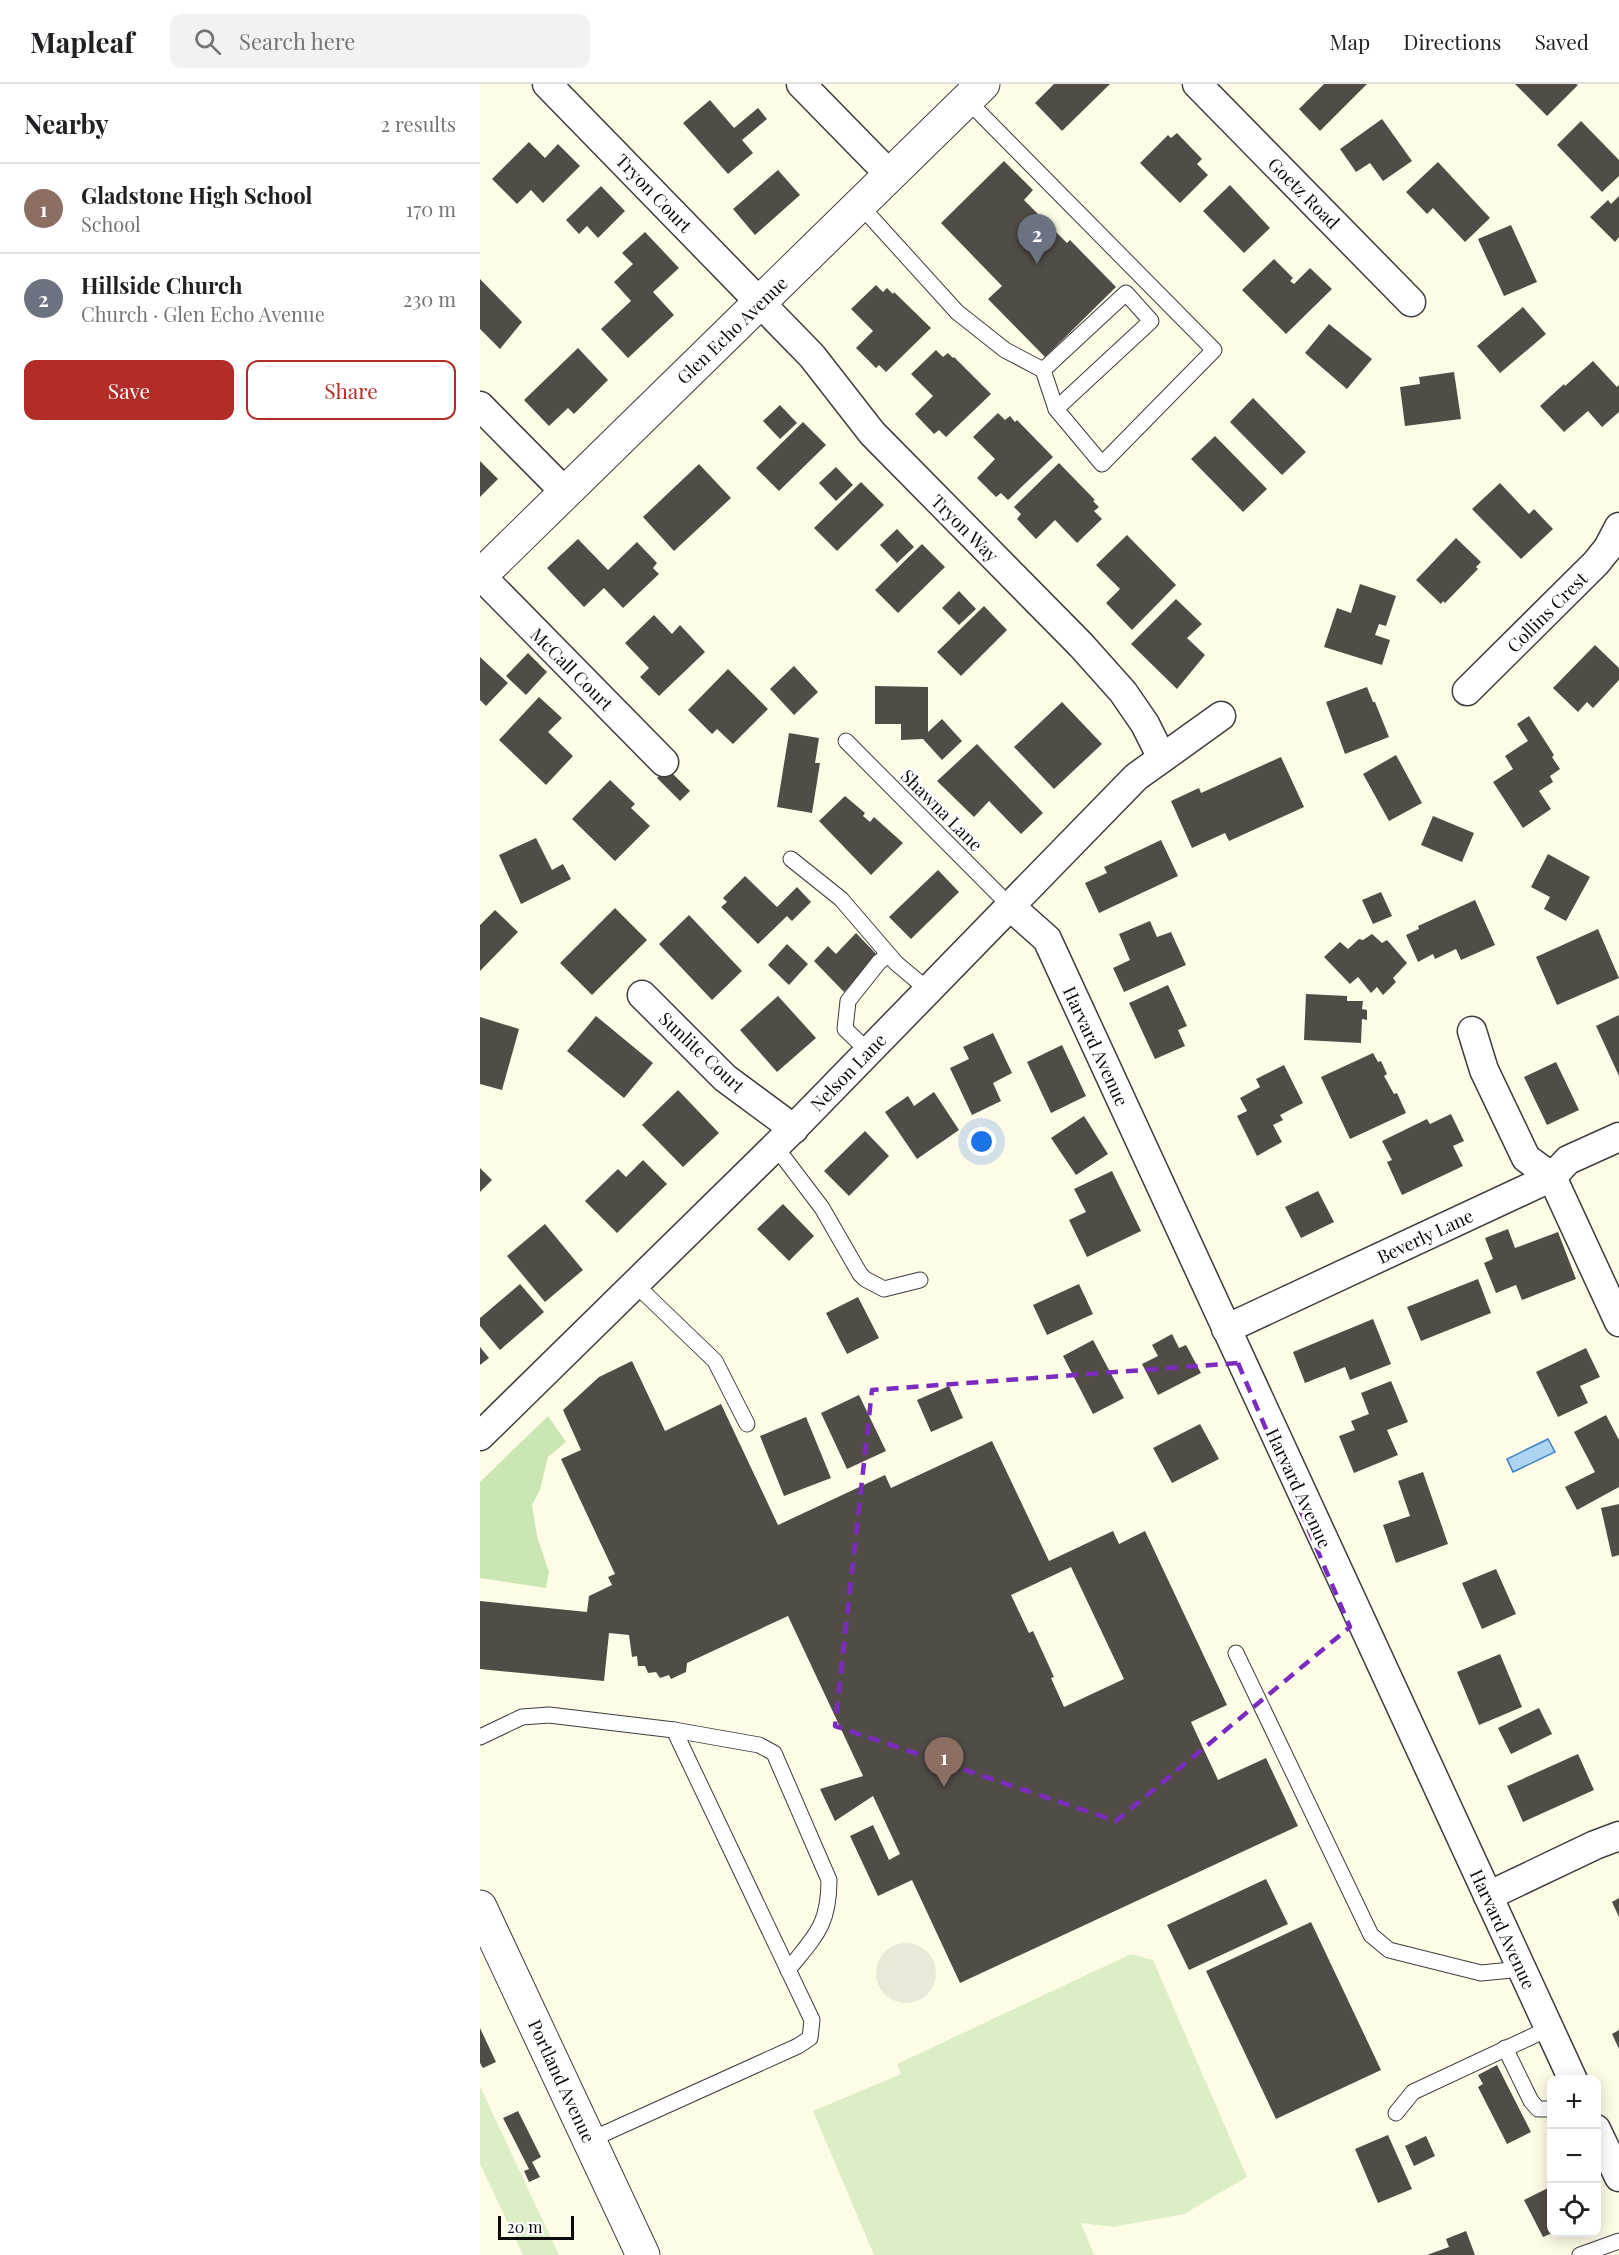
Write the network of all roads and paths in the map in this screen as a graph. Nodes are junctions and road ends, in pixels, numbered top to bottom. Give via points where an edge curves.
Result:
1 (547, 84) edge
2 (801, 84) edge
3 (1197, 84) edge
4 (975, 92) edge
5 (890, 175) junction
6 (860, 205) junction
7 (761, 302) junction
8 (1411, 302) dead end
9 (1043, 369) junction
10 (480, 406) edge
11 (1056, 409) junction
12 (564, 492) junction
13 (1619, 527) edge
14 (480, 575) edge
15 (1467, 691) dead end
16 (1221, 716) dead end
17 (846, 741) dead end
18 (1162, 758) junction
19 (664, 762) dead end
20 (791, 859) dead end
21 (1011, 907) junction
22 (888, 955) junction
23 (928, 990) junction
24 (642, 995) dead end
25 (1472, 1031) dead end
26 (868, 1051) junction
27 (784, 1137) junction
28 (1619, 1137) edge
29 (1552, 1177) junction
30 (920, 1280) dead end
31 (635, 1284) junction
32 (1619, 1322) edge
33 (1226, 1329) junction
34 (747, 1424) dead end
35 (480, 1436) edge
36 (1236, 1653) dead end
37 (674, 1730) junction
38 (480, 1737) edge
39 (1619, 1836) edge
40 (1488, 1896) junction
41 (480, 1907) edge
42 (1522, 1969) junction
43 (788, 1970) junction
44 (1550, 2028) junction
45 (1505, 2048) junction
46 (1571, 2075) edge
47 (1547, 2109) edge
48 (1396, 2113) dead end
49 (1601, 2139) edge
50 (590, 2140) junction
51 (1619, 2177) edge
52 (1619, 2241) edge
53 (643, 2255) edge
54 (1580, 2255) edge

1 - 7 street, Tryon Court
2 - 5 street
3 - 8 street, Goetz Road
4 - 5 street, Glen Echo Avenue
4 - 11 lane via 1214,350 1102,464
5 - 6 street, Glen Echo Avenue
6 - 7 street, Glen Echo Avenue
6 - 9 lane via 957,312 1005,350
7 - 12 street, Glen Echo Avenue
7 - 18 street, Tryon Way via 812,356 872,433 1123,692
9 - 11 lane
9 - 11 lane via 1126,293 1151,321
10 - 12 street
12 - 14 street, Glen Echo Avenue
13 - 15 street, Collins Crest via 1596,563
14 - 19 street, McCall Court
16 - 18 street, Nelson Lane
17 - 21 lane, Shawna Lane
18 - 21 street, Nelson Lane via 1136,777
20 - 22 lane via 841,899
21 - 23 street, Nelson Lane
21 - 33 street, Harvard Avenue via 1047,939
22 - 23 lane
22 - 26 lane via 848,1001 845,1029
23 - 26 street, Nelson Lane
24 - 27 street, Sunlite Court
25 - 29 street via 1484,1070 1526,1158
26 - 27 street, Nelson Lane
27 - 30 lane via 865,1279 884,1289
27 - 31 street, Nelson Lane
28 - 29 street, Beverly Lane via 1568,1160
29 - 32 street
29 - 33 street, Beverly Lane
31 - 34 lane via 715,1361
31 - 35 street, Nelson Lane
33 - 40 street, Harvard Avenue
36 - 42 lane via 1371,1935 1389,1950 1480,1973
37 - 38 lane via 549,1715 522,1717
37 - 43 lane
37 - 43 lane via 759,1745 774,1753 829,1880 829,1902 822,1926
39 - 40 street
40 - 42 street, Harvard Avenue
41 - 50 street, Portland Avenue
42 - 44 street, Harvard Avenue
43 - 50 lane via 812,2020 810,2038
44 - 45 lane
44 - 46 street, Harvard Avenue
45 - 47 lane via 1531,2101 1538,2109
45 - 48 lane via 1413,2092
49 - 51 street
50 - 53 street, Portland Avenue
52 - 54 lane

